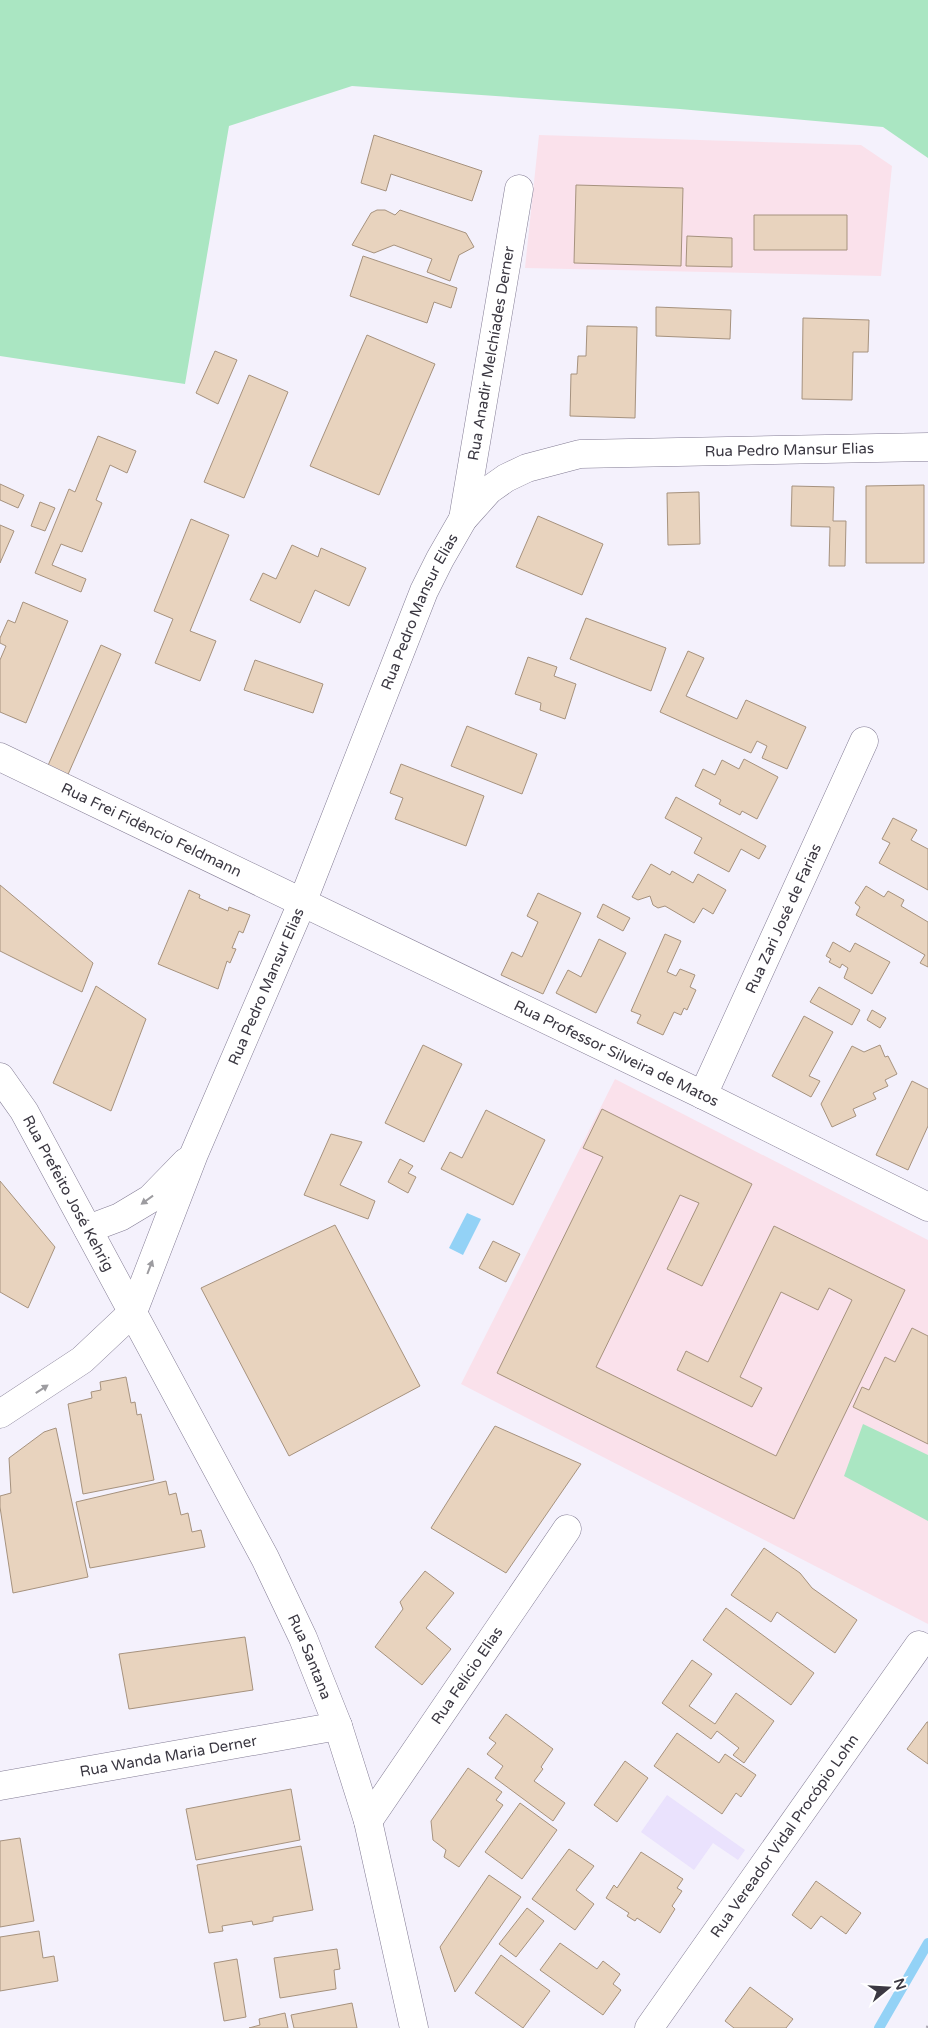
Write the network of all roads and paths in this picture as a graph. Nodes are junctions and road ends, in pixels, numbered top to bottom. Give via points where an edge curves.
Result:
1 (519, 189) dead end
2 (928, 447) edge
3 (463, 520) junction
4 (864, 741) dead end
5 (0, 757) edge
6 (302, 903) junction
7 (0, 1077) edge
8 (702, 1095) junction
9 (194, 1154) junction
10 (928, 1207) edge
11 (88, 1229) junction
12 (133, 1312) junction
13 (0, 1414) edge
14 (567, 1529) dead end
15 (919, 1645) dead end
16 (338, 1726) junction
17 (0, 1786) edge
18 (368, 1821) junction
19 (414, 2028) edge
20 (649, 2028) edge

1 - 3 street, Rua Anadir Melchíades Derner
2 - 3 street, Rua Pedro Mansur Elias via 580,454 545,462 506,478 489,490
3 - 6 street, Rua Pedro Mansur Elias via 424,591
4 - 8 street, Rua Zari José de Farias
5 - 6 street, Rua Frei Fidêncio Feldmann
6 - 8 street, Rua Professor Silveira de Matos
6 - 9 street, Rua Pedro Mansur Elias
7 - 11 street, Rua Prefeito José Kehrig via 24,1111
8 - 10 street, Rua Professor Silveira de Matos
9 -> 11 street, Rua Pedro Mansur Elias via 150,1199
12 -> 9 street, Rua Pedro Mansur Elias
11 - 12 street, Rua Prefeito José Kehrig
13 -> 12 street, Rua Pedro Mansur Elias via 82,1360
12 - 16 street, Rua Santana via 265,1558 303,1638
14 - 18 street, Rua Felício Elias
15 - 20 street, Rua Vereador Vidal Procópio Lohn
16 - 17 street, Rua Wanda Maria Derner
16 - 18 street, Rua Santana
18 - 19 street, Rua Santana

